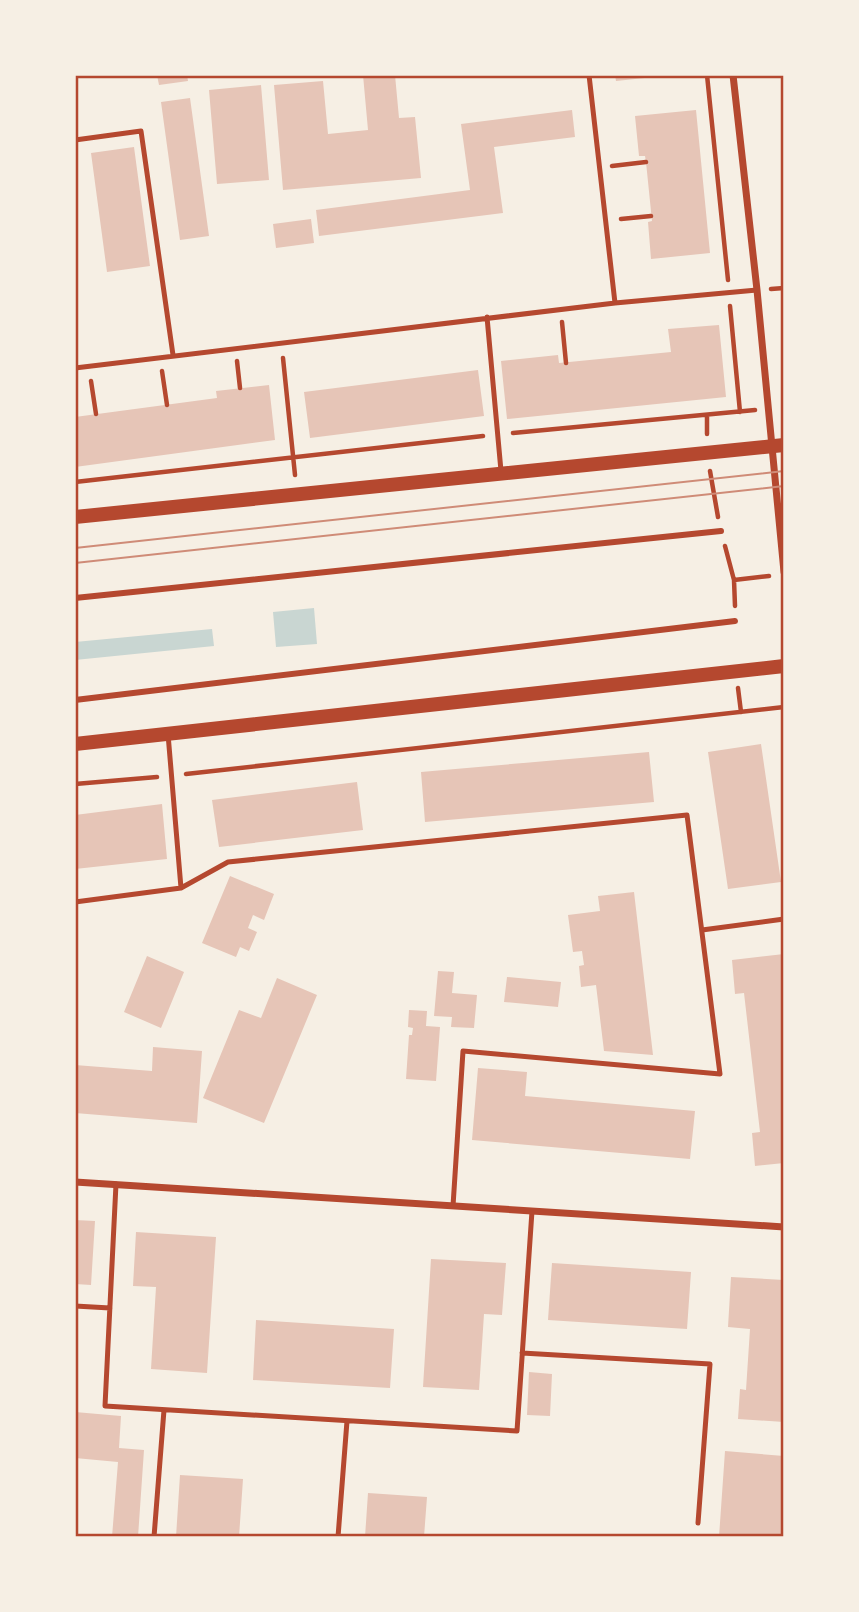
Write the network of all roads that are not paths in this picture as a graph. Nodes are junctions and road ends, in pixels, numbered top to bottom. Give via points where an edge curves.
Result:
1 (589, 75) edge
2 (733, 75) edge
3 (75, 140) edge
4 (757, 290) junction
5 (615, 303) junction
6 (486, 317) junction
7 (173, 355) junction
8 (75, 368) edge
9 (777, 446) edge
10 (501, 472) junction
11 (75, 517) edge
12 (721, 531) road end
13 (784, 572) edge
14 (75, 598) edge
15 (735, 621) road end
16 (784, 666) edge
17 (75, 700) edge
18 (168, 734) junction
19 (75, 744) edge
20 (181, 888) junction
21 (75, 902) edge
22 (784, 919) edge
23 (702, 930) junction
24 (75, 1182) edge
25 (116, 1184) junction
26 (453, 1206) junction
27 (532, 1211) junction
28 (784, 1227) edge
29 (75, 1306) edge
30 (110, 1308) junction
31 (522, 1353) junction
32 (164, 1410) junction
33 (347, 1421) junction
34 (698, 1523) dead end
35 (154, 1537) edge
36 (338, 1537) edge

1 - 5 lane
2 - 4 street
3 - 7 lane via 141,131
4 - 5 lane
4 - 9 street via 768,409
5 - 6 lane
6 - 7 lane
6 - 10 lane
7 - 8 lane
9 - 10 main road
9 - 13 street
10 - 11 main road
12 - 14 street
15 - 17 street
16 - 18 main road
18 - 19 main road
18 - 20 lane
20 - 21 lane
20 - 23 lane via 228,862 687,815
22 - 23 lane
23 - 26 lane via 720,1074 463,1051
24 - 25 street
25 - 26 street
25 - 30 lane
26 - 27 street
27 - 28 street
27 - 31 lane
29 - 30 lane
30 - 32 lane via 105,1406
31 - 33 lane via 517,1431
31 - 34 lane via 710,1364
32 - 33 lane
32 - 35 lane
33 - 36 lane

